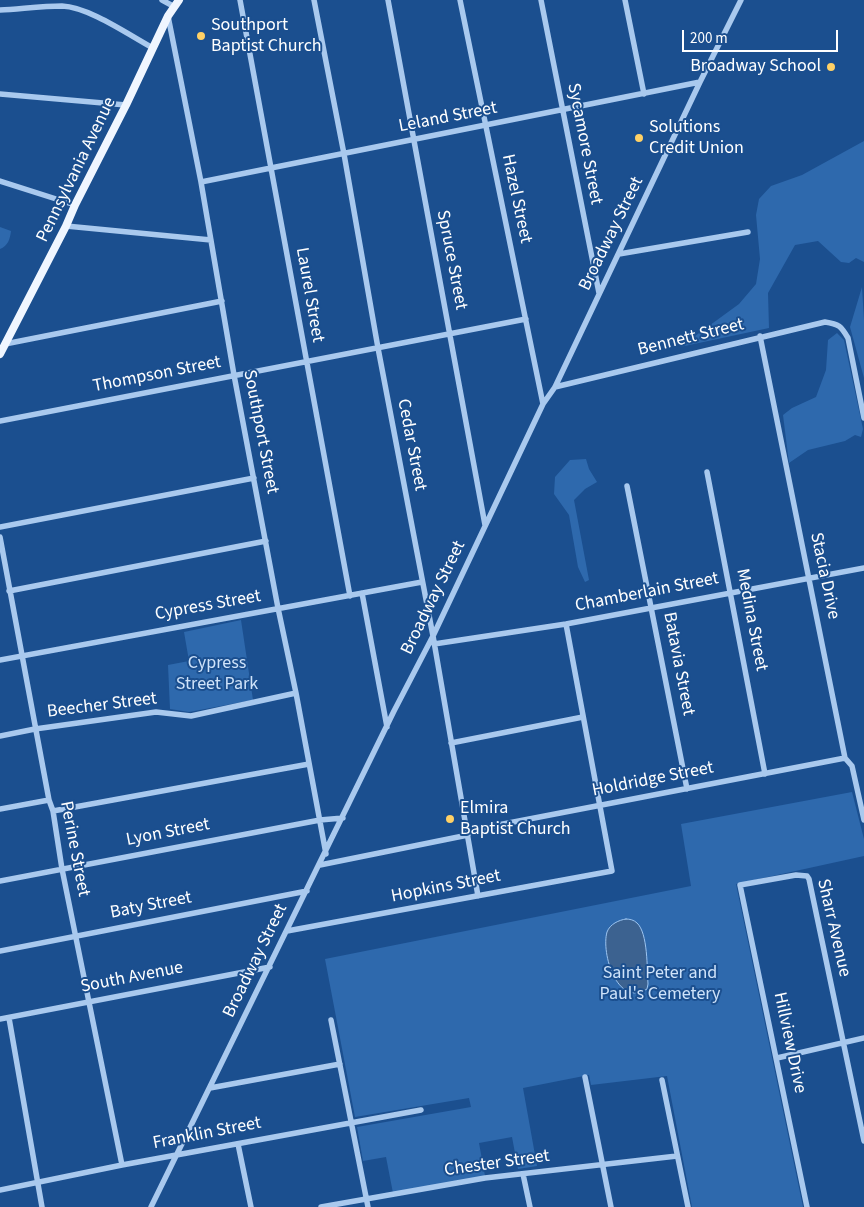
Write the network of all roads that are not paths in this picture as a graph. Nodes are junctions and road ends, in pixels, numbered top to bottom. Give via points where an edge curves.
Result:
1 (162, 0) edge
2 (240, 0) edge
3 (314, 0) edge
4 (388, 0) edge
5 (460, 0) edge
6 (541, 0) edge
7 (625, 0) edge
8 (741, 0) edge
9 (176, 3) edge
10 (0, 10) edge
11 (168, 16) junction
12 (153, 48) junction
13 (700, 82) junction
14 (0, 94) edge
15 (644, 94) junction
16 (126, 105) junction
17 (562, 110) junction
18 (486, 126) junction
19 (413, 140) junction
20 (344, 154) junction
21 (272, 168) junction
22 (0, 181) edge
23 (201, 182) junction
24 (75, 205) junction
25 (66, 226) junction
26 (748, 232) dead end
27 (211, 240) junction
28 (619, 254) junction
29 (600, 293) junction
30 (222, 301) junction
31 (526, 319) junction
32 (450, 333) junction
33 (760, 336) junction
34 (5, 344) junction
35 (378, 348) junction
36 (0, 354) edge
37 (306, 362) junction
38 (234, 375) junction
39 (555, 387) junction
40 (543, 404) junction
41 (864, 418) edge
42 (0, 421) edge
43 (707, 472) dead end
44 (254, 478) junction
45 (627, 486) dead end
46 (485, 525) junction
47 (0, 527) edge
48 (0, 537) edge
49 (266, 541) junction
50 (864, 568) edge
51 (809, 578) junction
52 (422, 582) junction
53 (7, 587) junction
54 (362, 593) junction
55 (730, 593) junction
56 (350, 596) junction
57 (278, 608) junction
58 (651, 608) junction
59 (566, 624) junction
60 (434, 636) junction
61 (434, 644) junction
62 (22, 655) junction
63 (0, 660) edge
64 (296, 694) junction
65 (583, 717) junction
66 (387, 727) junction
67 (35, 729) junction
68 (0, 736) edge
69 (451, 743) junction
70 (846, 758) junction
71 (309, 764) junction
72 (765, 774) junction
73 (687, 788) junction
74 (49, 800) junction
75 (599, 806) junction
76 (0, 809) edge
77 (53, 811) junction
78 (343, 818) junction
79 (320, 820) junction
80 (864, 820) edge
81 (468, 833) junction
82 (326, 854) junction
83 (320, 865) junction
84 (62, 868) junction
85 (0, 881) edge
86 (740, 885) joint
87 (307, 891) junction
88 (478, 896) junction
89 (286, 931) junction
90 (76, 936) junction
91 (0, 951) edge
92 (270, 967) junction
93 (88, 1002) junction
94 (9, 1018) junction
95 (0, 1019) edge
96 (331, 1020) dead end
97 (864, 1038) edge
98 (843, 1043) junction
99 (777, 1058) junction
100 (340, 1064) junction
101 (584, 1077) dead end
102 (662, 1080) dead end
103 (210, 1088) junction
104 (421, 1110) dead end
105 (350, 1122) junction
106 (864, 1141) edge
107 (238, 1144) junction
108 (177, 1155) junction
109 (677, 1156) junction
110 (122, 1165) junction
111 (602, 1166) junction
112 (523, 1174) junction
113 (39, 1183) junction
114 (0, 1190) edge
115 (367, 1199) junction
116 (42, 1207) edge
117 (151, 1207) edge
118 (251, 1207) edge
119 (321, 1207) edge
120 (368, 1207) edge
121 (530, 1207) edge
122 (611, 1207) edge
123 (688, 1207) edge
124 (806, 1207) edge

1 - 9 street
2 - 21 street, Laurel Street
3 - 20 street, Cedar Street
4 - 19 street, Spruce Street
5 - 18 street, Hazel Street
6 - 17 street, Sycamore Street
7 - 15 street
8 - 13 street, Broadway Street
9 - 11 main road, Pennsylvania Avenue
10 - 12 street via 63,6 78,9
11 - 12 main road, Pennsylvania Avenue
11 - 23 street, Southport Street
12 - 16 main road, Pennsylvania Avenue
13 - 15 street, Leland Street
13 - 28 street, Broadway Street
14 - 16 street
15 - 17 street, Leland Street
16 - 24 main road, Pennsylvania Avenue
17 - 18 street, Leland Street
17 - 29 street, Sycamore Street
18 - 19 street, Leland Street
18 - 31 street, Hazel Street
19 - 20 street, Leland Street
19 - 32 street, Spruce Street
20 - 21 street, Leland Street
20 - 35 street, Cedar Street
21 - 23 street, Leland Street
21 - 37 street, Laurel Street
22 - 24 street
23 - 27 street, Southport Street
24 - 25 main road, Pennsylvania Avenue
25 - 27 street
25 - 34 main road, Pennsylvania Avenue
26 - 28 street
27 - 30 street, Southport Street
28 - 29 street, Broadway Street
29 - 39 street, Broadway Street
30 - 34 street
30 - 38 street, Southport Street
31 - 32 street, Thompson Street
31 - 40 street, Hazel Street
32 - 35 street, Thompson Street
32 - 46 street, Spruce Street
33 - 39 street, Bennett Street
33 - 41 street, Bennett Street via 824,322 842,327 848,338
33 - 51 street, Stacia Drive
34 - 36 main road, Pennsylvania Avenue
35 - 37 street, Thompson Street
35 - 52 street, Cedar Street
37 - 38 street, Thompson Street
37 - 56 street, Laurel Street
38 - 42 street, Thompson Street
38 - 44 street, Southport Street
39 - 40 street, Broadway Street
40 - 46 street, Broadway Street
43 - 55 street, Medina Street
44 - 47 street
44 - 49 street, Southport Street
45 - 58 street, Batavia Street
46 - 60 street, Broadway Street
48 - 53 street, Perine Street
49 - 53 street
49 - 57 street, Southport Street
50 - 51 street, Chamberlain Street
51 - 55 street, Chamberlain Street
51 - 70 street, Stacia Drive
52 - 54 street, Cypress Street
52 - 60 street, Cedar Street
53 - 62 street, Perine Street
54 - 56 street, Cypress Street
54 - 66 street
55 - 58 street, Chamberlain Street
55 - 72 street, Medina Street
56 - 57 street, Cypress Street
57 - 62 street, Cypress Street
57 - 64 street, Southport Street
58 - 59 street, Chamberlain Street
58 - 73 street, Batavia Street
59 - 61 street, Chamberlain Street
59 - 65 street
60 - 61 street, Cedar Street
60 - 66 street, Broadway Street
61 - 69 street, Cedar Street
62 - 63 street, Cypress Street
62 - 67 street, Perine Street
64 - 67 street, Beecher Street via 191,716 156,712
64 - 71 street, Southport Street
65 - 69 street
65 - 75 street
66 - 78 street, Broadway Street
67 - 68 street, Beecher Street
67 - 74 street, Perine Street
69 - 81 street, Cedar Street
70 - 72 street, Holdridge Street
70 - 80 street, Stacia Drive via 852,766
71 - 77 street
71 - 79 street, Southport Street
72 - 73 street, Holdridge Street
73 - 75 street, Holdridge Street
74 - 76 street
74 - 77 street, Perine Street
75 - 81 street, Holdridge Street
75 - 88 street, Hopkins Street via 612,871
77 - 84 street, Perine Street
78 - 79 street, Lyon Street
78 - 82 street, Broadway Street
79 - 82 street, Southport Street
79 - 84 street, Lyon Street
81 - 83 street, Holdridge Street
81 - 88 street, Cedar Street
82 - 83 street, Broadway Street
83 - 87 street, Broadway Street
84 - 85 street, Lyon Street
84 - 90 street, Perine Street
86 - 98 street, Sharr Avenue via 807,876
86 - 99 street, Hillview Drive
87 - 89 street, Broadway Street
87 - 90 street, Baty Street
88 - 89 street, Hopkins Street
89 - 92 street, Broadway Street
90 - 91 street, Baty Street
90 - 93 street, Perine Street
92 - 93 street, South Avenue
92 - 103 street, Broadway Street
93 - 94 street, South Avenue
93 - 110 street, Perine Street
94 - 95 street, South Avenue
94 - 113 street
96 - 100 street
97 - 98 street
98 - 99 street
98 - 106 street, Sharr Avenue
99 - 124 street, Hillview Drive
100 - 103 street
100 - 105 street
101 - 111 street
102 - 109 street
103 - 108 street, Broadway Street
104 - 105 street, Franklin Street
105 - 107 street, Franklin Street
105 - 115 street
107 - 108 street, Franklin Street
107 - 118 street
108 - 110 street, Franklin Street
108 - 117 street, Broadway Street
109 - 111 street, Chester Street
109 - 123 street
110 - 113 street, Franklin Street
111 - 112 street, Chester Street
111 - 122 street
112 - 115 street, Chester Street
112 - 121 street
113 - 114 street, Franklin Street
113 - 116 street
115 - 119 street, Chester Street
115 - 120 street

